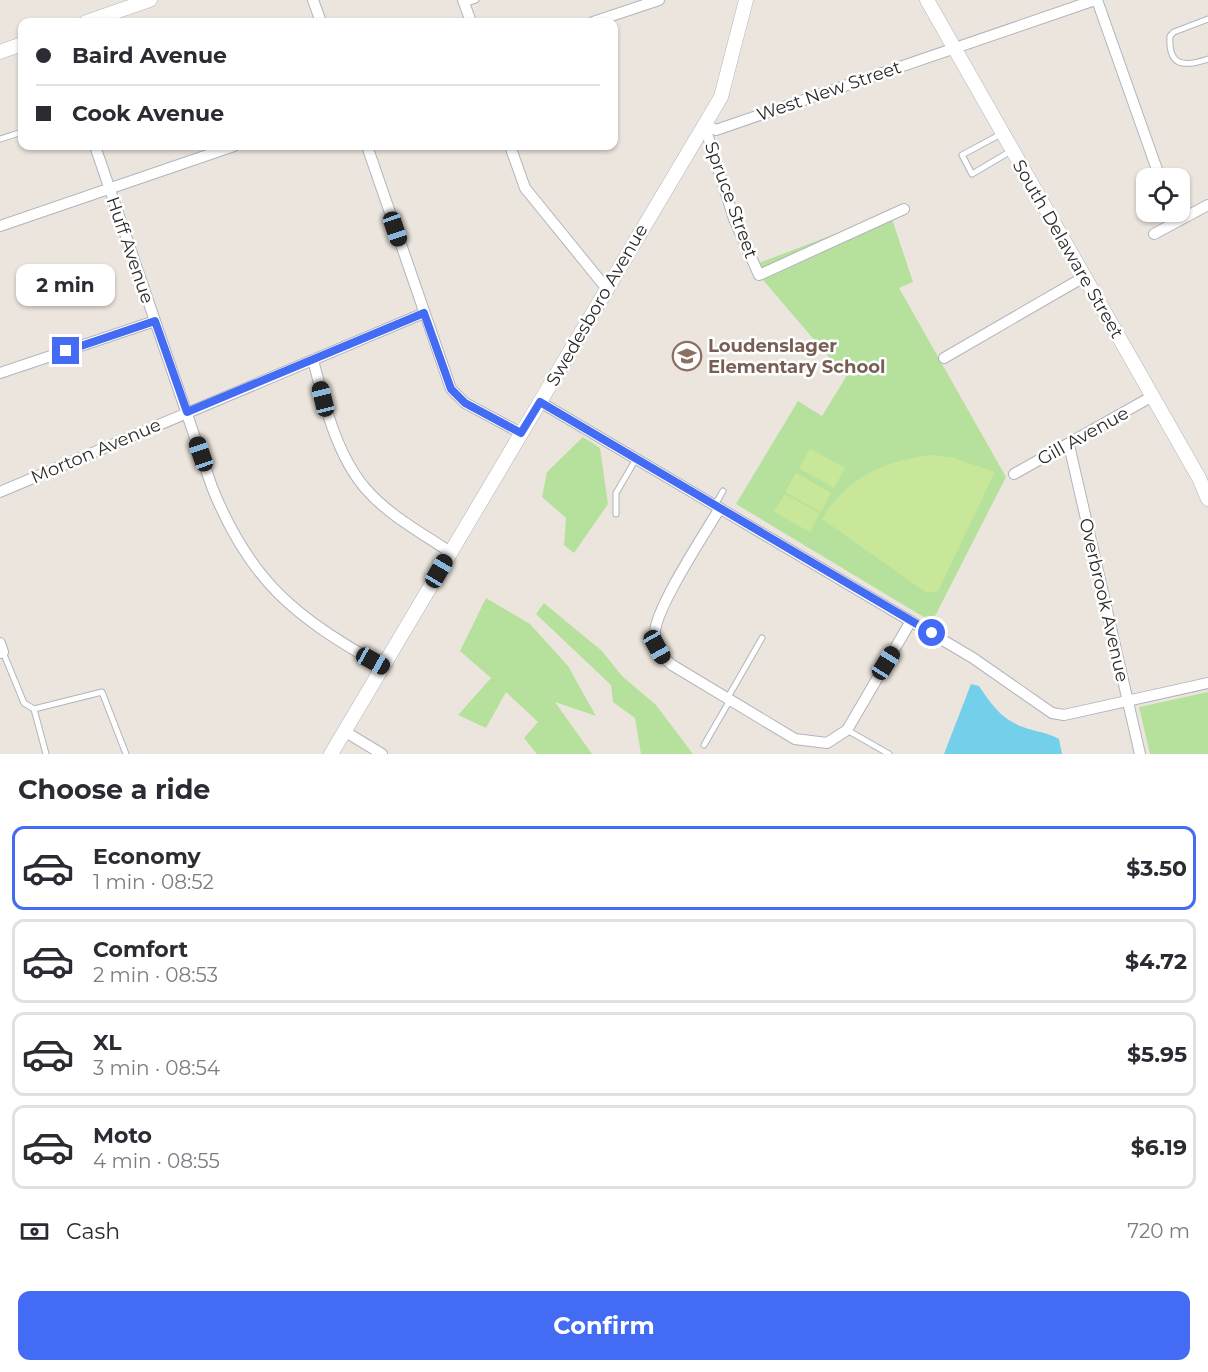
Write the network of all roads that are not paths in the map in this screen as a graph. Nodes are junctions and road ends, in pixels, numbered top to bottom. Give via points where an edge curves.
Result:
1 (150, 0) edge
2 (313, 0) edge
3 (476, 0) edge
4 (746, 0) edge
5 (927, 0) edge
6 (1096, 0) edge
7 (655, 1) edge
8 (463, 2) edge
9 (98, 18) edge
10 (320, 18) edge
11 (469, 18) edge
12 (605, 18) edge
13 (1208, 20) edge
14 (18, 45) edge
15 (955, 48) junction
16 (0, 52) edge
17 (1208, 59) edge
18 (704, 124) junction
19 (18, 133) edge
20 (1002, 133) junction
21 (0, 139) edge
22 (96, 150) edge
23 (222, 150) edge
24 (368, 150) edge
25 (511, 150) edge
26 (1011, 150) junction
27 (1156, 168) edge
28 (109, 188) junction
29 (1208, 205) edge
30 (904, 209) dead end
31 (1176, 223) joint
32 (0, 226) edge
33 (1155, 234) dead end
34 (1084, 277) junction
35 (607, 289) junction
36 (424, 313) junction
37 (155, 321) junction
38 (944, 358) dead end
39 (314, 360) junction
40 (0, 374) edge
41 (1151, 397) junction
42 (540, 402) junction
43 (187, 412) junction
44 (521, 433) junction
45 (1069, 445) junction
46 (636, 459) junction
47 (1014, 474) dead end
48 (723, 491) dead end
49 (0, 492) edge
50 (1208, 499) edge
51 (717, 507) junction
52 (616, 514) dead end
53 (450, 552) junction
54 (911, 621) junction
55 (762, 638) dead end
56 (1, 649) edge
57 (384, 667) junction
58 (1208, 683) edge
59 (728, 700) junction
60 (1127, 702) junction
61 (34, 709) junction
62 (847, 730) junction
63 (344, 731) junction
64 (704, 745) dead end
65 (46, 754) edge
66 (126, 754) edge
67 (331, 754) edge
68 (382, 754) edge
69 (889, 754) edge
70 (1140, 754) edge

1 - 9 street
2 - 10 street
3 - 8 lane
4 - 18 street, Swedesboro Avenue via 721,97
5 - 15 street, South Delaware Street
6 - 15 street, West New Street
6 - 27 street
7 - 12 street
8 - 11 street
13 - 17 lane via 1174,32 1169,47 1182,64
14 - 16 street
15 - 18 street, West New Street via 716,130
15 - 20 street, South Delaware Street
18 - 30 street, Spruce Street via 734,219 759,275
18 - 35 street, Swedesboro Avenue
19 - 21 lane
20 - 26 street, South Delaware Street
20 - 26 lane via 962,154 972,174
22 - 28 street, Huff Avenue
23 - 28 street
24 - 36 street
25 - 35 street via 525,188
26 - 34 street, South Delaware Street
28 - 32 street
28 - 37 street, Huff Avenue
29 - 31 street
31 - 33 street
34 - 38 street
34 - 41 street, South Delaware Street
35 - 42 street, Swedesboro Avenue
36 - 39 street, Morton Avenue
36 - 44 street via 451,389 465,403
37 - 40 street
37 - 43 street, Huff Avenue
39 - 43 street, Morton Avenue
39 - 53 street via 334,428 364,488
41 - 45 street, Gill Avenue
41 - 50 street, South Delaware Street
42 - 44 street, Swedesboro Avenue
42 - 46 street
43 - 49 street, Morton Avenue
43 - 57 street, Huff Avenue via 224,517 253,567 298,613
44 - 53 street, Swedesboro Avenue
45 - 47 street, Gill Avenue
45 - 60 street, Overbrook Avenue
46 - 51 street
46 - 52 lane via 616,493
48 - 51 lane
51 - 54 street
51 - 59 street via 660,610 654,635 664,658
53 - 57 street, Swedesboro Avenue
54 - 60 street via 983,664 1052,713 1064,716
54 - 62 street
55 - 59 lane
56 - 61 lane via 24,703
57 - 63 street, Swedesboro Avenue
58 - 60 street
59 - 62 street via 805,742 827,743
59 - 64 lane
60 - 70 street, Overbrook Avenue
61 - 65 lane
61 - 66 lane via 102,692
62 - 69 lane
63 - 67 street, Swedesboro Avenue
63 - 68 street

